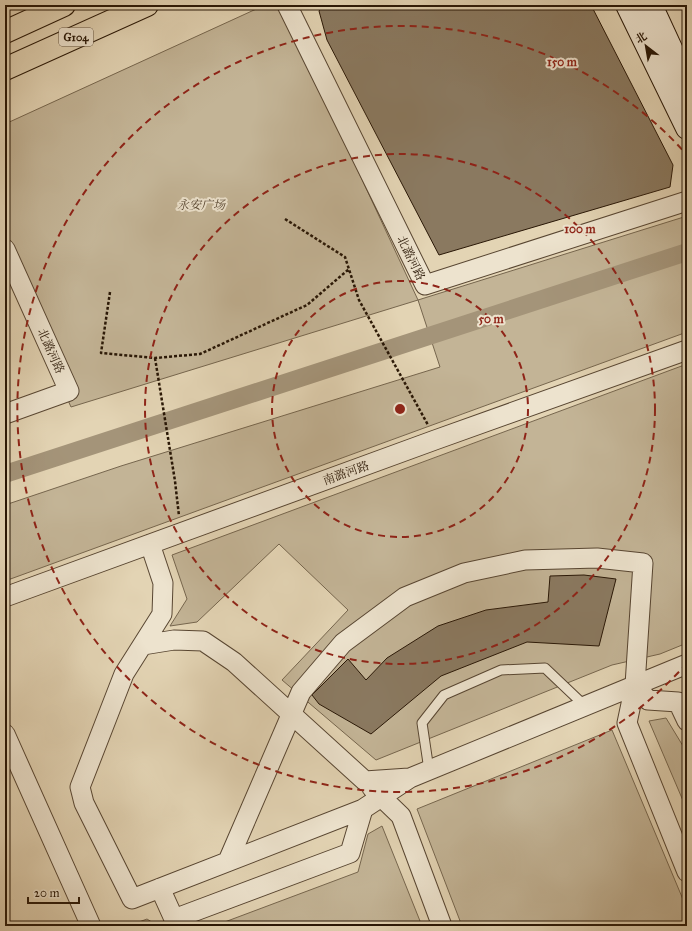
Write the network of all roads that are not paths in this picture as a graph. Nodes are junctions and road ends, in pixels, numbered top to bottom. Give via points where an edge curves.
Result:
1 (64, 5) edge
2 (147, 5) edge
3 (287, 5) edge
4 (627, 5) edge
5 (650, 5) edge
6 (5, 32) edge
7 (5, 69) edge
8 (687, 83) edge
9 (687, 128) edge
10 (687, 200) edge
11 (5, 250) edge
12 (687, 350) edge
13 (5, 414) edge
14 (150, 544) junction
15 (5, 597) edge
16 (143, 645) junction
17 (687, 664) edge
18 (635, 685) junction
19 (585, 706) junction
20 (291, 713) junction
21 (687, 721) edge
22 (5, 734) edge
23 (429, 770) junction
24 (410, 778) junction
25 (365, 781) junction
26 (381, 797) junction
27 (363, 809) junction
28 (228, 861) junction
29 (687, 872) edge
30 (160, 888) junction
31 (91, 926) edge
32 (442, 926) edge

1 - 6 main road
2 - 7 main road, G104
3 - 10 street, 北潞河路 via 424,285
4 - 9 main road
5 - 8 main road
11 - 13 street, 北潞河路 via 69,391
12 - 14 street, 南潞河路
14 - 15 street, 南潞河路
14 - 16 street via 163,583 162,614
16 - 20 street via 174,640 202,641 234,662
16 - 30 street via 124,674 80,787 84,803 132,899
17 - 18 street
18 - 19 street
18 - 20 street via 643,563 597,558 525,560 464,573 404,598 344,643 301,692
18 - 21 street via 648,700 678,702
18 - 29 street via 627,723
19 - 23 street
19 - 23 lane via 545,668 501,670 444,695 422,723
20 - 25 street
20 - 28 street
22 - 31 street
23 - 24 street
24 - 25 street
24 - 26 street
25 - 26 street
26 - 27 street
26 - 32 street via 401,816
27 - 28 street
27 - 30 street via 350,852 174,919
28 - 30 street

